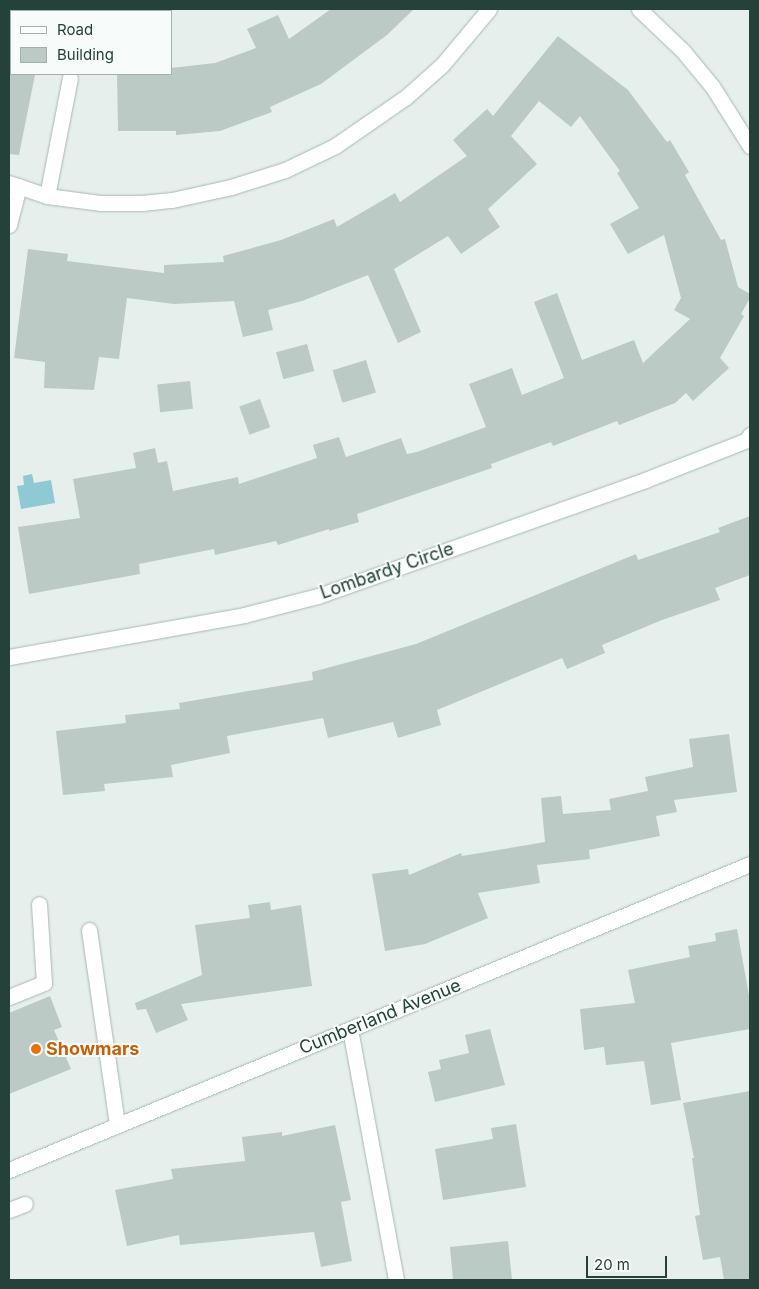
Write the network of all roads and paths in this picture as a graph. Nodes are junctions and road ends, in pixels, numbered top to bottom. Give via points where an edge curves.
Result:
1 (489, 9) edge
2 (639, 9) edge
3 (70, 78) dead end
4 (750, 146) edge
5 (14, 185) edge
6 (47, 196) junction
7 (9, 225) edge
8 (749, 438) edge
9 (9, 657) edge
10 (750, 864) edge
11 (39, 904) dead end
12 (89, 930) dead end
13 (9, 997) edge
14 (350, 1029) junction
15 (117, 1126) junction
16 (9, 1170) edge
17 (25, 1204) dead end
18 (9, 1210) edge
19 (396, 1280) edge

1 - 6 street via 442,65 406,97 336,146 285,170 172,200 100,203
2 - 4 street via 683,51 712,86
3 - 6 street
5 - 6 street
5 - 7 street
8 - 9 street, Lombardy Circle via 636,483 318,596 244,615
10 - 14 street, Cumberland Avenue
11 - 13 street via 44,983
12 - 15 street
14 - 15 street, Cumberland Avenue
14 - 19 street
15 - 16 street, Cumberland Avenue
17 - 18 street

